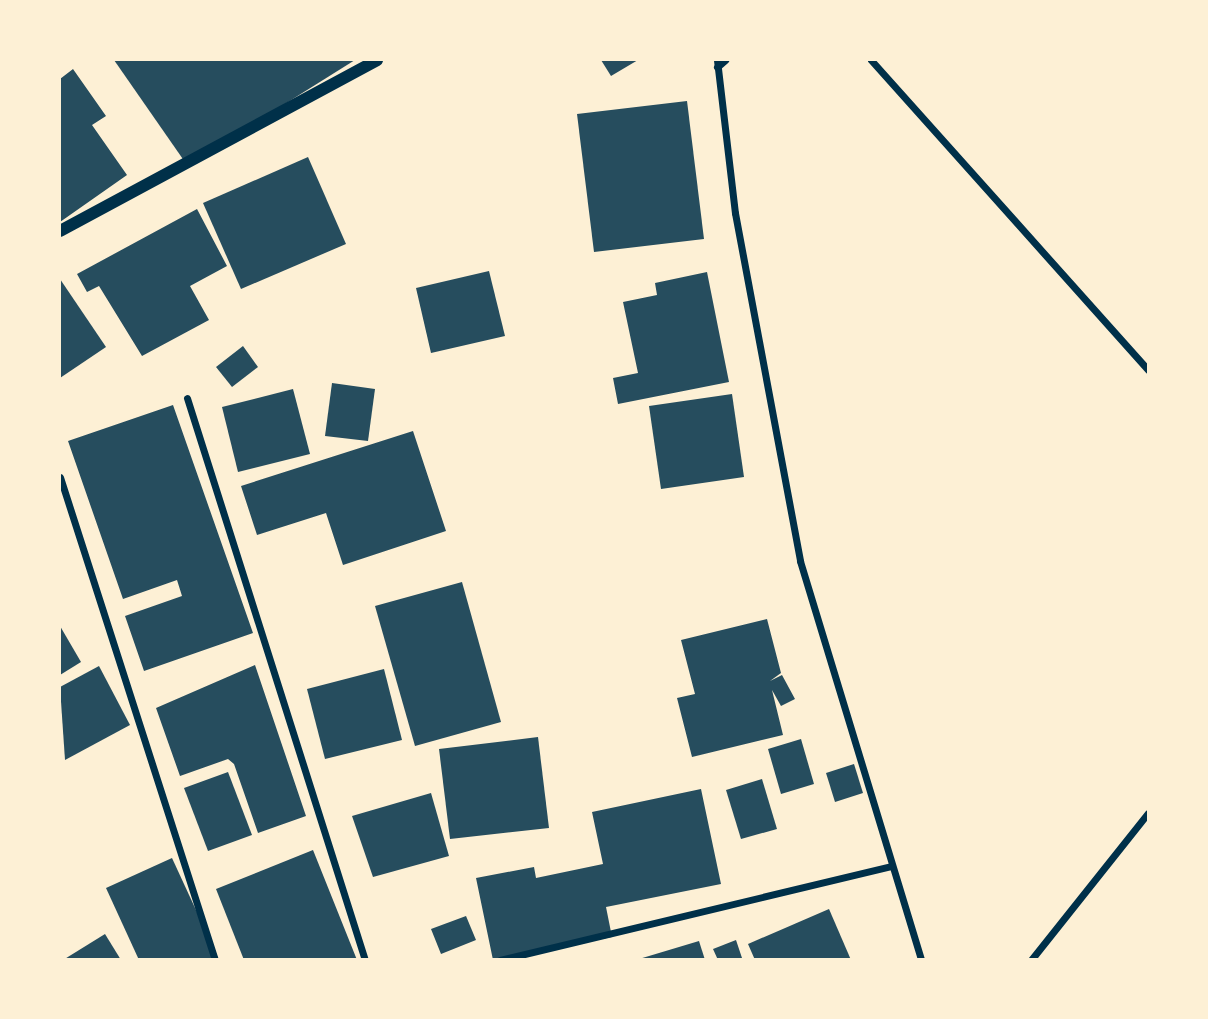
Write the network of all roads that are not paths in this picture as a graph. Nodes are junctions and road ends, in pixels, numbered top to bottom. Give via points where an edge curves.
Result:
1 (377, 60) edge
2 (725, 60) edge
3 (870, 60) edge
4 (717, 63) edge
5 (60, 231) edge
6 (1149, 370) edge
7 (187, 398) dead end
8 (60, 477) edge
9 (1149, 813) edge
10 (891, 866) junction
11 (215, 960) edge
12 (365, 960) edge
13 (500, 960) edge
14 (920, 960) edge
15 (1031, 960) edge

1 - 5 street
2 - 4 street
3 - 6 street
4 - 10 street via 735,214 800,561
7 - 12 street
8 - 11 street
9 - 15 street
10 - 13 street
10 - 14 street

